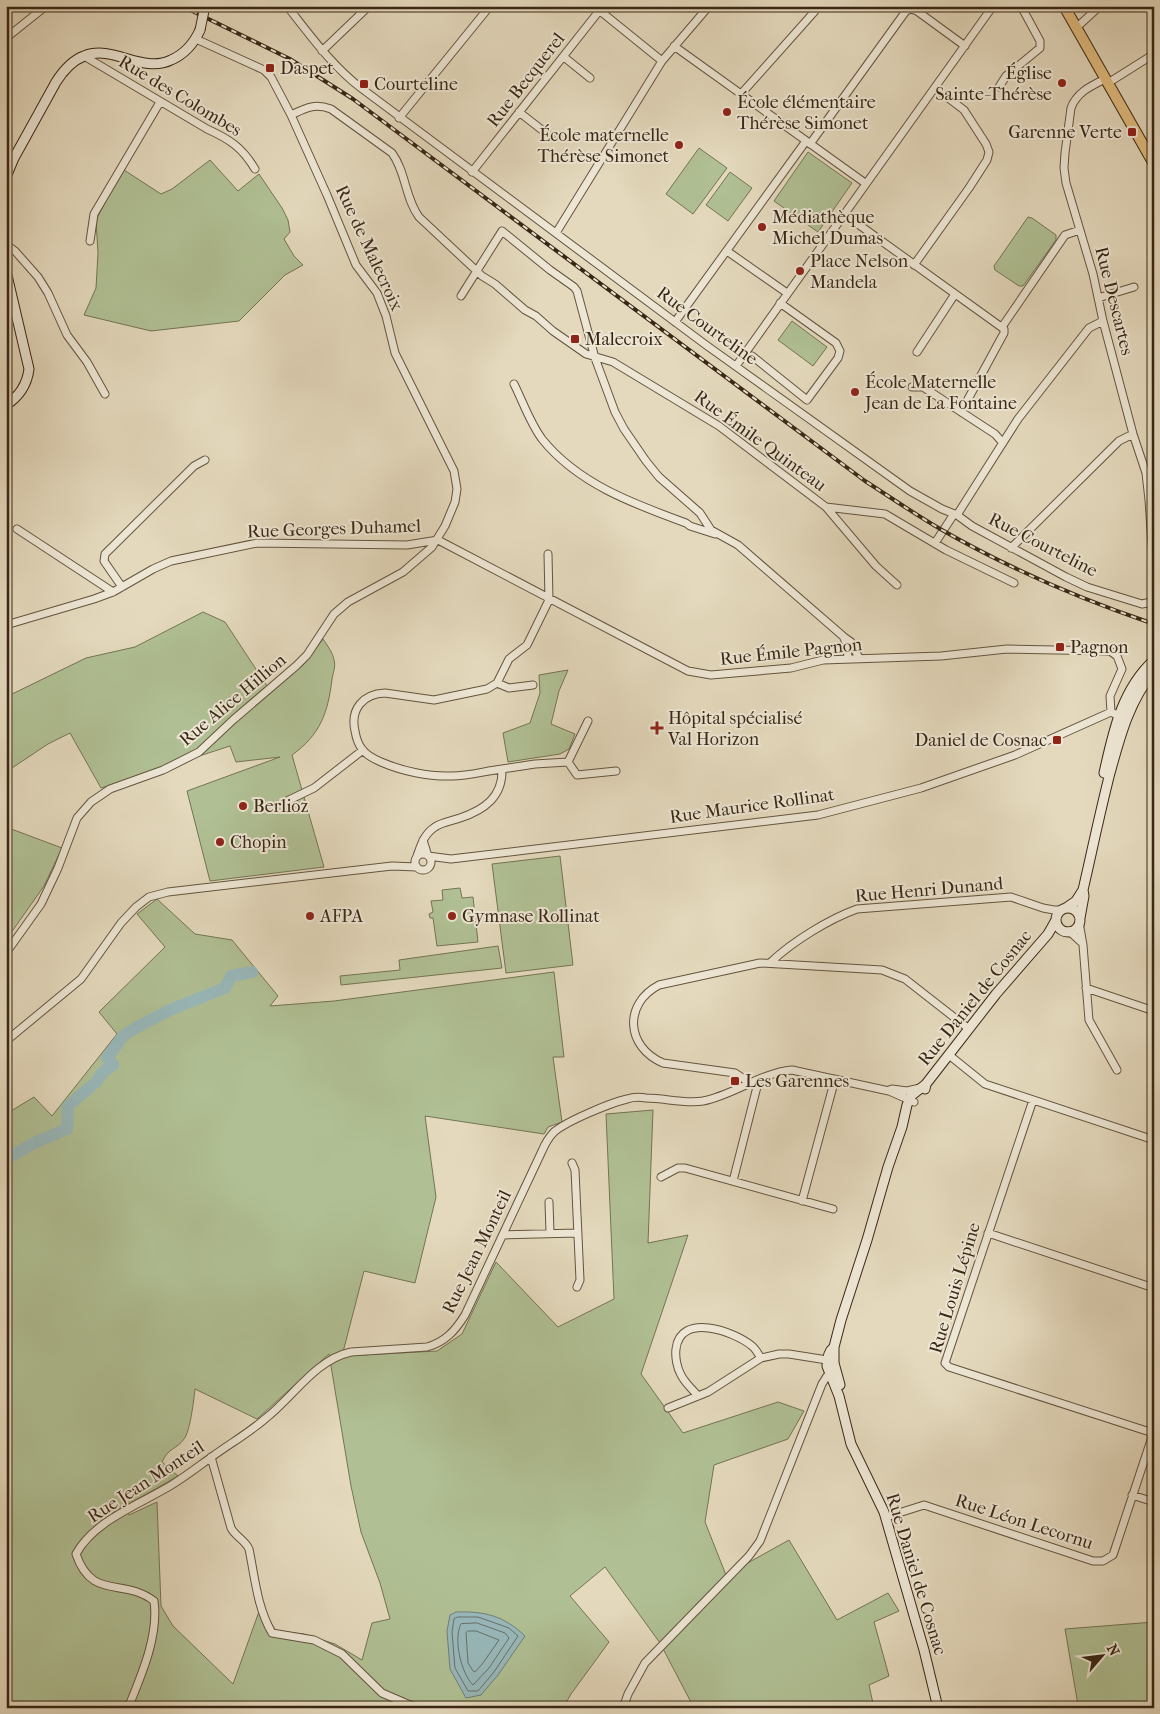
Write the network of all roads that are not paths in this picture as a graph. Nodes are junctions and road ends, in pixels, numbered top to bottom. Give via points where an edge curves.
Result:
1 (46, 6) edge
2 (205, 6) edge
3 (287, 6) edge
4 (369, 6) edge
5 (490, 6) edge
6 (709, 6) edge
7 (993, 6) edge
8 (1021, 6) edge
9 (1064, 6) edge
10 (1100, 6) edge
11 (598, 8) edge
12 (816, 11) dead end
13 (1076, 28) junction
14 (6, 38) edge
15 (196, 39) junction
16 (961, 43) junction
17 (674, 46) junction
18 (322, 51) junction
19 (1154, 54) edge
20 (84, 56) junction
21 (564, 57) junction
22 (662, 61) junction
23 (590, 78) dead end
24 (1106, 81) junction
25 (999, 87) dead end
26 (935, 88) junction
27 (741, 94) junction
28 (160, 102) junction
29 (520, 112) junction
30 (291, 115) junction
31 (399, 118) junction
32 (551, 137) dead end
33 (808, 142) junction
34 (1154, 164) edge
35 (255, 169) dead end
36 (472, 172) junction
37 (6, 177) edge
38 (865, 183) junction
39 (844, 214) junction
40 (1080, 230) junction
41 (556, 233) junction
42 (90, 241) dead end
43 (6, 248) edge
44 (725, 253) junction
45 (914, 265) junction
46 (6, 271) edge
47 (476, 271) junction
48 (1134, 287) dead end
49 (787, 293) junction
50 (955, 294) junction
51 (460, 296) dead end
52 (1098, 298) junction
53 (780, 303) junction
54 (1103, 321) junction
55 (675, 322) junction
56 (1003, 328) junction
57 (917, 352) dead end
58 (752, 356) dead end
59 (595, 358) junction
60 (736, 366) junction
61 (514, 384) dead end
62 (912, 386) dead end
63 (105, 394) dead end
64 (6, 404) edge
65 (961, 412) junction
66 (1133, 434) junction
67 (1003, 443) junction
68 (206, 460) dead end
69 (826, 507) junction
70 (696, 510) junction
71 (956, 514) junction
72 (686, 523) junction
73 (16, 529) dead end
74 (717, 534) junction
75 (438, 540) junction
76 (935, 543) junction
77 (1153, 546) edge
78 (1011, 548) junction
79 (548, 554) dead end
80 (1154, 576) edge
81 (1014, 583) dead end
82 (897, 586) dead end
83 (122, 587) junction
84 (112, 592) junction
85 (1152, 599) edge
86 (549, 600) junction
87 (6, 625) edge
88 (844, 637) junction
89 (848, 658) junction
90 (859, 658) junction
91 (1152, 665) edge
92 (496, 683) junction
93 (532, 685) dead end
94 (1130, 709) junction
95 (1115, 714) junction
96 (588, 721) dead end
97 (363, 750) junction
98 (568, 762) junction
99 (502, 770) junction
100 (616, 771) dead end
101 (1109, 779) junction
102 (288, 801) dead end
103 (1101, 808) junction
104 (424, 840) junction
105 (428, 856) junction
106 (417, 858) junction
107 (451, 859) junction
108 (398, 866) junction
109 (417, 867) junction
110 (430, 867) junction
111 (1083, 890) junction
112 (1043, 908) junction
113 (1064, 909) junction
114 (1056, 919) junction
115 (1080, 920) junction
116 (1067, 931) junction
117 (1048, 934) junction
118 (1083, 945) junction
119 (6, 953) edge
120 (771, 962) junction
121 (1086, 988) junction
122 (1154, 1011) edge
123 (969, 1029) junction
124 (6, 1042) edge
125 (948, 1056) junction
126 (1117, 1070) dead end
127 (759, 1079) junction
128 (835, 1079) junction
129 (750, 1083) junction
130 (923, 1086) junction
131 (889, 1091) junction
132 (1032, 1100) junction
133 (912, 1101) junction
134 (1154, 1140) edge
135 (572, 1163) dead end
136 (661, 1177) dead end
137 (733, 1181) junction
138 (802, 1201) junction
139 (549, 1202) dead end
140 (833, 1209) dead end
141 (550, 1233) junction
142 (577, 1233) junction
143 (988, 1233) junction
144 (503, 1235) junction
145 (577, 1287) dead end
146 (1154, 1288) edge
147 (761, 1358) junction
148 (831, 1366) junction
149 (698, 1396) junction
150 (668, 1408) dead end
151 (1153, 1432) edge
152 (211, 1457) junction
153 (1132, 1495) junction
154 (1154, 1502) edge
155 (886, 1517) junction
156 (128, 1708) edge
157 (417, 1708) edge
158 (623, 1708) edge
159 (938, 1708) edge

1 - 14 street
2 - 15 street, bridge
3 - 18 street, Rue Courteline
4 - 18 street
5 - 31 street
6 - 17 street
7 - 16 street
8 - 25 street via 1040,41 1040,48 1006,76
9 - 13 main road
10 - 13 street
11 - 21 street, Rue Becquerel
11 - 22 street
12 - 27 street
13 - 24 main road
15 - 20 street via 180,56 156,64 104,53
15 - 30 street, Rue de Malecroix via 264,70
16 - 26 street
16 - 33 street via 917,11 906,11
17 - 22 street
17 - 27 street
18 - 31 street, Rue Courteline via 346,77
19 - 24 street, Rue Descartes
20 - 28 street, Rue des Colombes
20 - 37 street via 68,66 60,77
21 - 23 street
21 - 29 street, Rue Becquerel
22 - 41 street
24 - 34 main road
24 - 40 street, Rue Descartes via 1079,95 1071,108 1064,168
26 - 38 street
26 - 45 street via 964,110 989,152 987,160
27 - 33 street
28 - 35 street, Rue des Colombes via 228,138 249,158
28 - 42 street via 94,214
29 - 32 street
29 - 36 street, Rue Becquerel
30 - 47 street, Rue Émile Quinteau via 320,105 331,109 392,153 398,161 412,208
30 - 75 street, Rue de Malecroix via 356,265 377,293 395,353 454,472 455,502
31 - 36 street, Rue Courteline
33 - 38 street
33 - 44 street
36 - 41 street, Rue Courteline
38 - 39 street
39 - 45 street
39 - 49 street
40 - 52 street, Rue Descartes
40 - 56 street via 1065,235
41 - 55 street, Rue Courteline
43 - 63 street via 11,248 21,257 43,285 67,335
44 - 49 street
44 - 55 street
45 - 50 street
46 - 64 street via 29,369 23,389
47 - 51 street
47 - 59 street, Rue Émile Quinteau via 552,331
47 - 59 street via 502,231 574,287
48 - 52 street
49 - 53 street
50 - 56 street
50 - 57 street
52 - 54 street, Rue Descartes
53 - 58 street via 836,343 840,351 838,358 807,400
53 - 60 street
54 - 66 street, Rue Descartes
54 - 67 street via 1089,328 1018,418
55 - 60 street, Rue Courteline
56 - 65 street via 1004,333
59 - 69 street, Rue Émile Quinteau via 613,362 706,417
59 - 70 street via 615,412 634,446 659,477
60 - 71 street, Rue Courteline via 910,491 942,510
61 - 72 street via 542,438 571,467 602,488
62 - 65 street via 923,387
65 - 67 street via 996,434
66 - 77 street, Rue Descartes via 1146,473
66 - 78 street via 1119,441
67 - 71 street
68 - 83 street via 194,466 105,554 104,561
69 - 76 street via 885,514
69 - 82 street, Rue Émile Quinteau
70 - 72 street via 697,521
70 - 74 street
71 - 76 street
71 - 78 street, Rue Courteline
72 - 74 street
73 - 84 street
74 - 88 street via 738,546
75 - 83 street, Rue Georges Duhamel via 407,545 257,543 171,561
75 - 86 street, Rue Émile Pagnon
75 - 119 street, Rue Alice Hillion via 403,572 348,602 334,614 296,666 199,752 163,770 110,789 92,802 77,818 41,904
76 - 81 street
77 - 80 street, Rue Descartes
78 - 85 street, Rue Courteline via 1087,587 1142,604
79 - 86 street
83 - 84 street, Rue Georges Duhamel
84 - 87 street, Rue Georges Duhamel
86 - 89 street, Rue Émile Pagnon via 688,672 711,675 743,673
86 - 92 street via 527,645 509,659
88 - 89 street
88 - 90 street via 851,642
89 - 90 street, Rue Émile Pagnon
90 - 95 street, Rue Émile Pagnon via 940,656 1007,649 1110,651 1117,656 1122,669 1110,696
91 - 94 street
91 - 95 street via 1140,675
92 - 93 street via 509,688
92 - 97 street via 487,689 434,700 385,693 371,695 361,701 354,712 357,740
94 - 95 street, Rue Maurice Rollinat
94 - 101 street
95 - 101 street via 1120,724 1108,769
95 - 103 street
95 - 107 street, Rue Maurice Rollinat via 921,788 818,815
96 - 98 street
97 - 99 street via 381,762 440,776
97 - 102 street via 314,788
98 - 99 street
98 - 100 street via 577,775
99 - 104 street via 501,785 488,802 470,814 434,828
101 - 103 street
103 - 111 street
104 - 105 street
104 - 106 street
105 - 106 street via 421,854
105 - 107 street, Rue Maurice Rollinat
105 - 110 street
106 - 108 street
106 - 109 street
107 - 110 street, Rue Maurice Rollinat
108 - 109 street
108 - 124 street via 177,890 150,898 128,914 82,979
109 - 110 street via 424,870
111 - 113 street via 1076,901
111 - 115 street
112 - 113 street, Rue Henri Dunand
112 - 114 street, Rue Henri Dunand
112 - 120 street, Rue Henri Dunand via 1011,897 857,909 784,949
113 - 114 street
113 - 115 street via 1074,909
114 - 116 street via 1058,926
114 - 117 street, Rue Daniel de Cosnac
115 - 116 street via 1075,929
115 - 118 street
116 - 117 street, Rue Daniel de Cosnac
116 - 118 street
117 - 123 street, Rue Daniel de Cosnac
118 - 121 street
120 - 123 street via 891,972 905,979
120 - 129 street via 659,985 648,991 635,1011 636,1036 652,1058 663,1063 735,1073
121 - 122 street
121 - 126 street via 1089,1020
123 - 125 street, Rue Daniel de Cosnac
125 - 130 street, Rue Daniel de Cosnac
125 - 132 street via 985,1084
127 - 128 street, Rue Jean Monteil via 792,1070
127 - 129 street, Rue Jean Monteil
127 - 137 street
128 - 131 street, Rue Jean Monteil
128 - 138 street
129 - 144 street, Rue Jean Monteil via 702,1101 629,1098 560,1128 542,1151
130 - 131 street, Rue Jean Monteil via 908,1091
130 - 133 street, Rue Daniel de Cosnac via 925,1090
131 - 133 street, Rue Jean Monteil
132 - 134 street
132 - 143 street, Rue Louis Lépine
133 - 148 street, Rue Daniel de Cosnac via 902,1121 841,1320
135 - 142 street
136 - 137 street via 685,1168
137 - 138 street
138 - 140 street
139 - 141 street
141 - 142 street
141 - 144 street
142 - 145 street via 580,1280
143 - 146 street
143 - 151 street, Rue Louis Lépine via 945,1363 949,1367
144 - 152 street, Rue Jean Monteil via 465,1315 457,1328 438,1344 352,1352 335,1357 310,1375 265,1419
147 - 148 street via 789,1354
147 - 149 street
147 - 149 street via 753,1347 737,1336 712,1329 692,1328 684,1332 677,1342 677,1365 681,1376
148 - 155 street, Rue Daniel de Cosnac via 840,1388 839,1396 852,1444
148 - 158 street via 760,1541 750,1556 645,1663
149 - 150 street
151 - 153 street, Rue Léon Lecornu
152 - 156 street, Rue Jean Monteil via 172,1485 106,1523 82,1543 76,1554 84,1574 94,1582 145,1594 154,1601 154,1629
152 - 157 street via 231,1528 249,1549 263,1618 272,1633 314,1640 342,1654 382,1693
153 - 154 street
153 - 155 street, Rue Léon Lecornu via 1113,1555 1104,1561 1093,1561 924,1504
155 - 159 street, Rue Daniel de Cosnac

